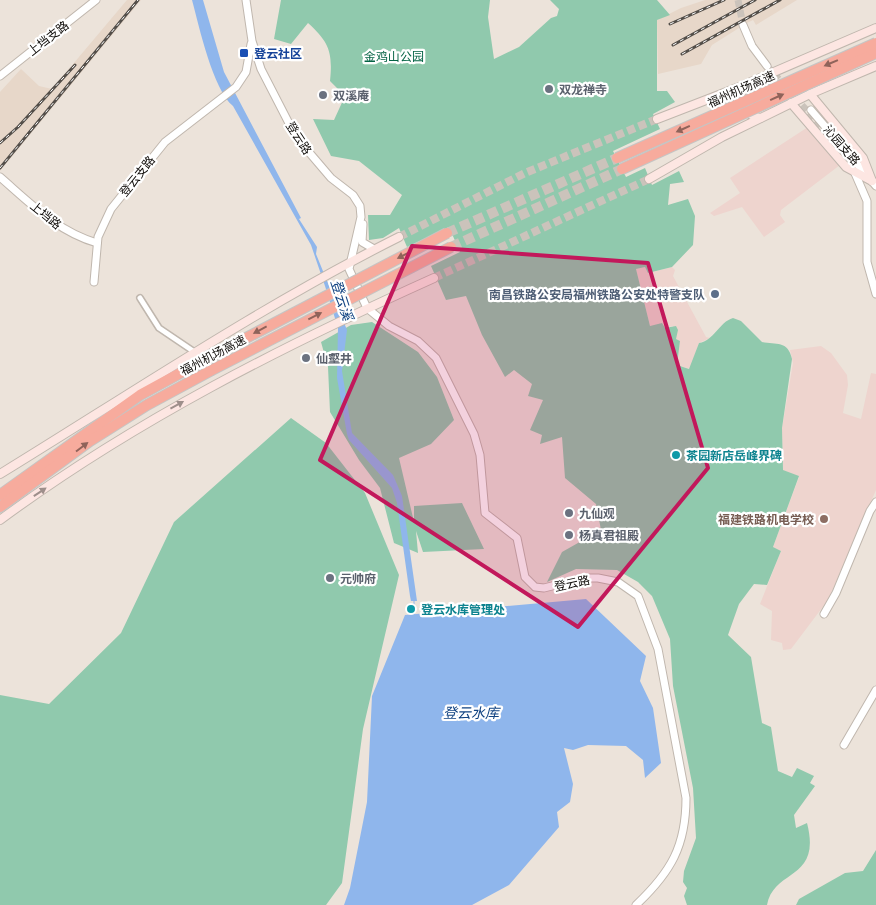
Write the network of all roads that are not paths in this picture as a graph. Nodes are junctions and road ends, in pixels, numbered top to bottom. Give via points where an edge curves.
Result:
1 (96, 0) edge
2 (246, 0) edge
3 (876, 23) edge
4 (745, 24) tunnel mouth
5 (876, 28) edge
6 (252, 41) junction
7 (842, 41) junction
8 (876, 43) edge
9 (876, 53) edge
10 (768, 65) tunnel mouth
11 (876, 66) edge
12 (0, 76) edge
13 (756, 80) junction
14 (810, 94) junction
15 (791, 104) junction
16 (811, 110) dead end
17 (760, 118) junction
18 (657, 119) tunnel mouth
19 (617, 158) tunnel mouth
20 (622, 169) tunnel mouth
21 (854, 171) junction
22 (0, 177) edge
23 (649, 179) tunnel mouth
24 (874, 183) edge
25 (362, 212) junction
26 (447, 233) tunnel mouth
27 (399, 237) tunnel mouth
28 (97, 243) junction
29 (451, 247) tunnel mouth
30 (374, 249) junction
31 (349, 262) junction
32 (434, 278) tunnel mouth
33 (94, 282) dead end
34 (876, 294) edge
35 (140, 298) dead end
36 (367, 308) junction
37 (196, 352) junction
38 (0, 474) edge
39 (19, 487) junction
40 (0, 494) edge
41 (876, 502) edge
42 (0, 507) edge
43 (0, 511) edge
44 (0, 520) edge
45 (824, 614) dead end
46 (876, 690) edge
47 (844, 745) dead end
48 (636, 905) edge

1 - 12 street, 上垱支路
2 - 6 street, 登云路
3 - 7 main road
4 - 10 street
5 - 7 main road
6 - 25 street, 登云路 via 263,75 300,142 331,178 355,198
6 - 28 street, 登云支路 via 244,75 233,90 161,146 111,209 100,229
7 - 13 main road
8 -> 19 highway, 福州机场高速, bridge
20 -> 9 highway, 福州机场高速, bridge
11 - 14 main road
13 - 17 main road via 743,90 740,100 747,113
13 - 18 main road
14 - 15 main road
14 - 24 main road via 863,158
15 - 17 main road
15 - 21 main road via 846,167
16 - 24 street, 沁园支路
17 - 23 main road
21 - 24 main road
21 - 34 street via 867,201 867,262
22 - 28 street, 上垱路 via 65,231
25 - 30 street via 362,242
25 - 31 street
26 -> 39 highway, 福州机场高速, bridge via 140,395
27 - 30 main road
28 - 33 street, 登云支路
39 -> 29 highway, 福州机场高速, bridge via 147,405
30 - 31 main road
31 - 36 street, 登云路 via 350,273
31 - 37 main road
32 - 36 main road
35 - 37 street via 159,328
44 -> 36 main road via 141,425 277,351
36 - 48 street, 登云路 via 389,326 418,341 439,362 476,440 485,513 517,538 524,575 529,582 544,588 584,578 606,579 630,588 641,602 658,649 686,798 686,815 682,842 670,867 660,882
37 - 38 main road
39 - 40 highway, 福州机场高速
39 - 42 highway, 福州机场高速
39 - 43 highway
41 - 45 street
46 - 47 street

